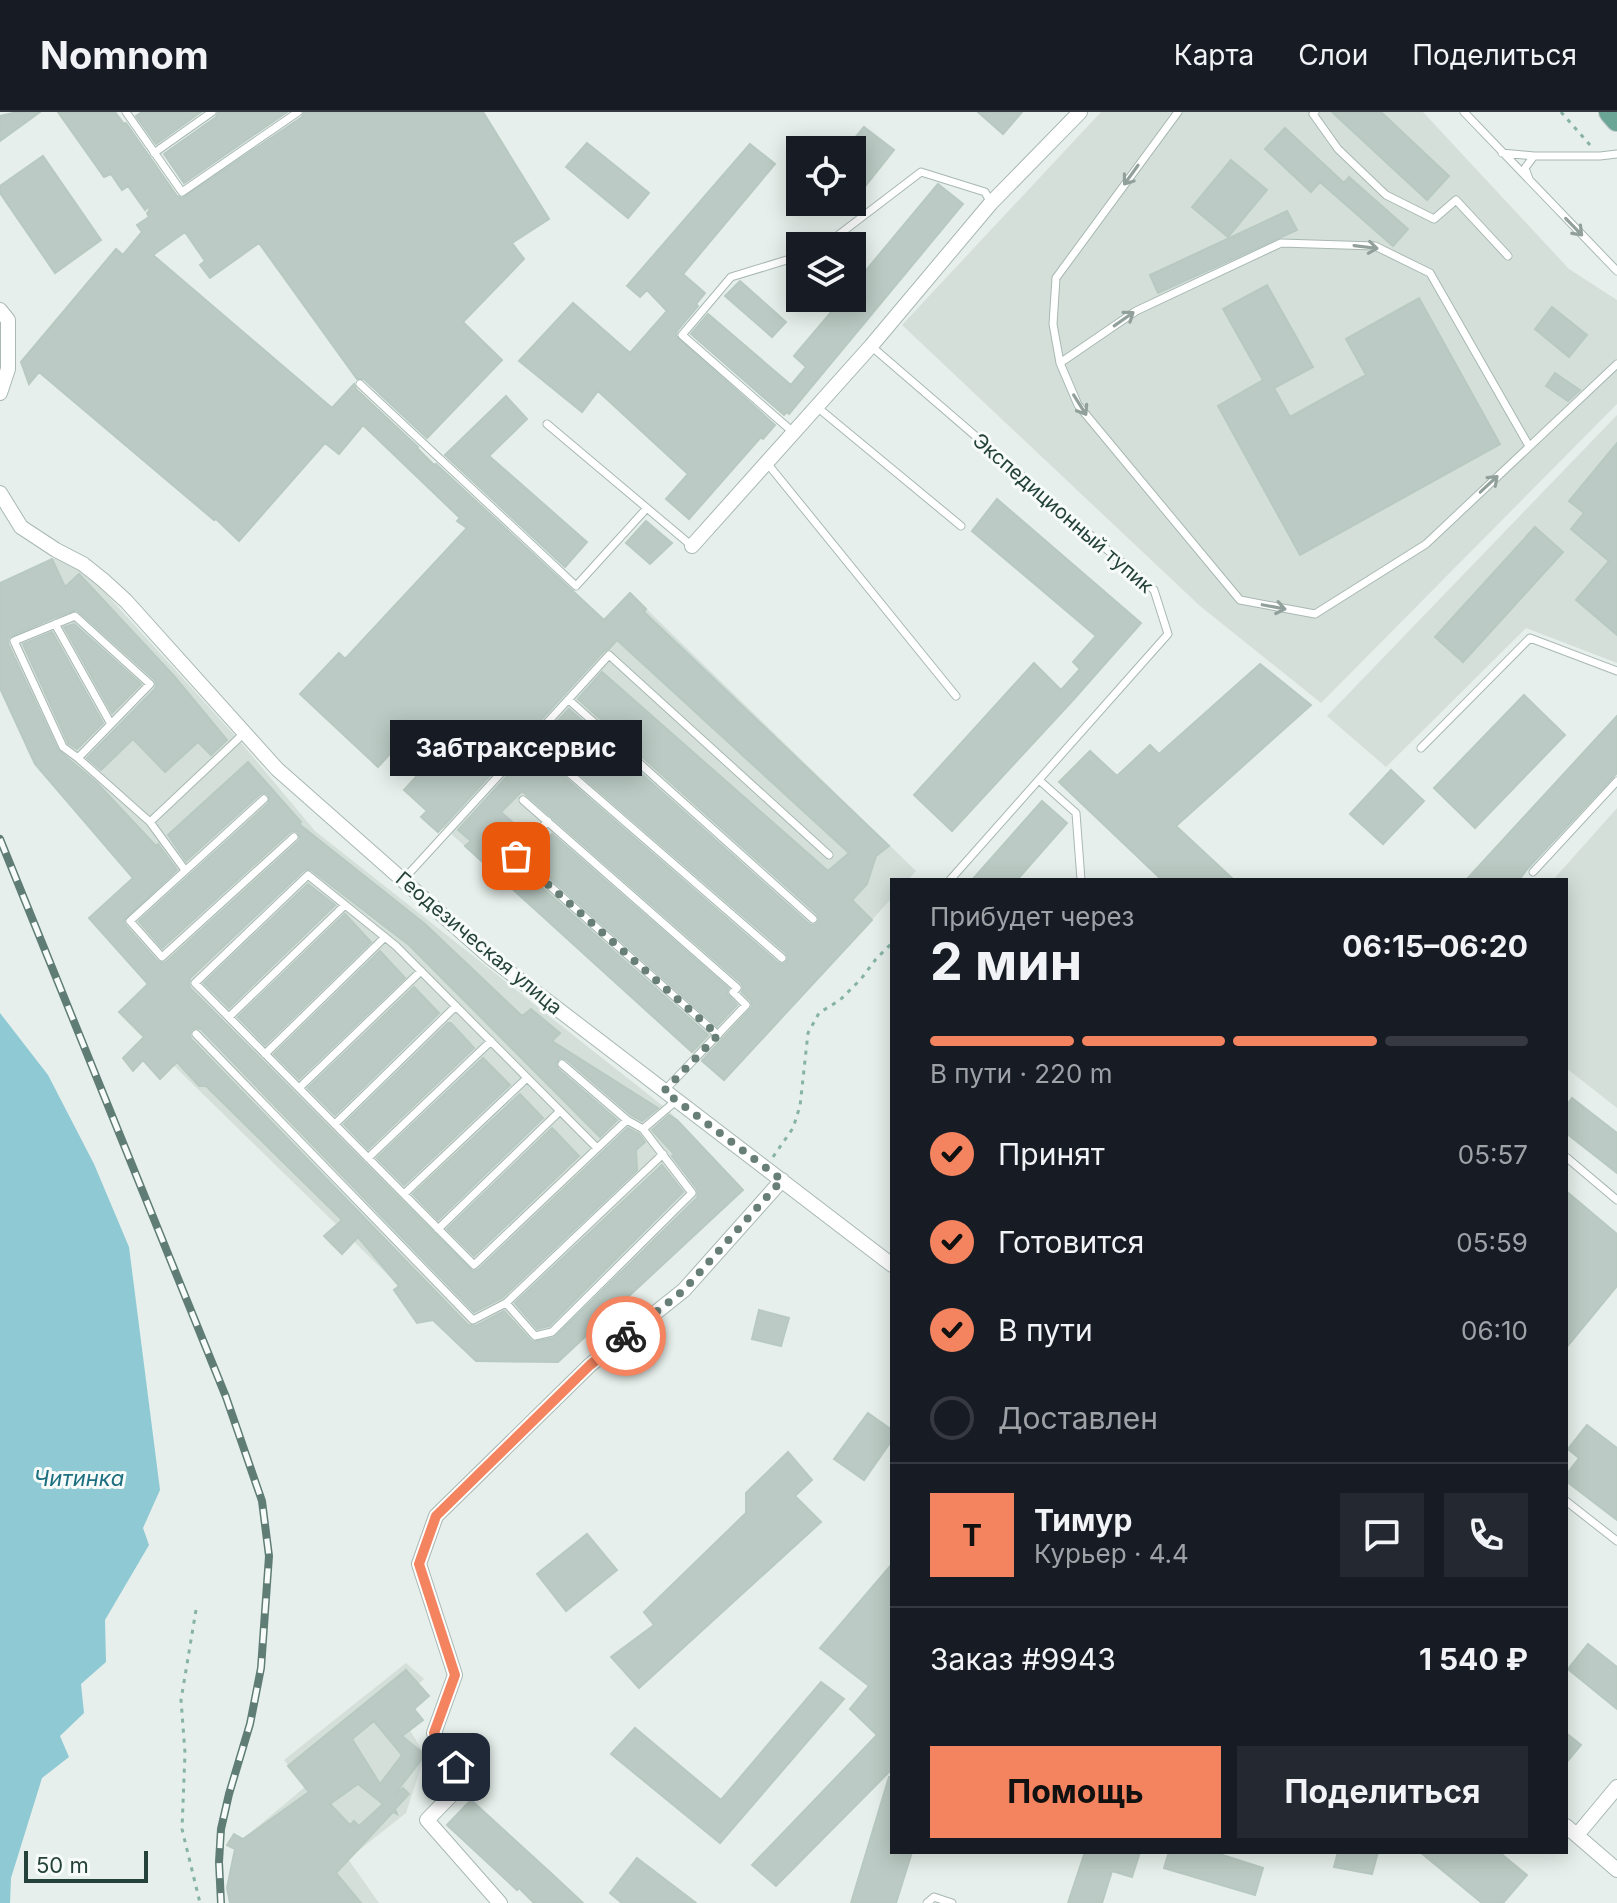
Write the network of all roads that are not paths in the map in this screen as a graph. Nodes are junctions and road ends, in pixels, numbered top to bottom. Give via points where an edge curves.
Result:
1 (126, 112) edge
2 (212, 112) edge
3 (298, 112) edge
4 (1080, 112) edge
5 (1178, 112) edge
6 (1315, 112) edge
7 (1464, 112) edge
8 (1610, 112) edge
9 (1617, 120) edge
10 (154, 153) junction
11 (1502, 153) junction
12 (1617, 154) edge
13 (1534, 156) junction
14 (1531, 183) junction
15 (991, 203) junction
16 (842, 232) edge
17 (1508, 256) dead end
18 (786, 260) edge
19 (1617, 271) edge
20 (0, 310) edge
21 (871, 346) junction
22 (1060, 363) junction
23 (1617, 364) edge
24 (360, 384) dead end
25 (0, 393) edge
26 (817, 407) junction
27 (547, 424) dead end
28 (794, 433) junction
29 (1529, 446) junction
30 (767, 463) junction
31 (0, 493) edge
32 (647, 508) junction
33 (961, 526) dead end
34 (692, 546) joint
35 (55, 624) junction
36 (1617, 671) edge
37 (956, 696) dead end
38 (569, 700) junction
39 (111, 724) junction
40 (244, 732) junction
41 (531, 740) junction
42 (1421, 748) dead end
43 (78, 758) junction
44 (1039, 780) junction
45 (1617, 781) edge
46 (264, 799) dead end
47 (523, 800) dead end
48 (548, 821) junction
49 (150, 822) junction
50 (294, 837) dead end
51 (829, 855) dead end
52 (185, 870) junction
53 (1533, 872) dead end
54 (952, 878) edge
55 (1081, 878) edge
56 (403, 880) junction
57 (345, 905) junction
58 (813, 919) dead end
59 (385, 937) junction
60 (782, 958) dead end
61 (421, 971) junction
62 (456, 1006) junction
63 (229, 1017) junction
64 (196, 1034) dead end
65 (718, 1035) junction
66 (491, 1041) junction
67 (265, 1054) junction
68 (562, 1064) dead end
69 (527, 1078) junction
70 (299, 1088) junction
71 (664, 1091) junction
72 (677, 1100) junction
73 (560, 1111) junction
74 (627, 1120) junction
75 (335, 1124) junction
76 (643, 1129) junction
77 (597, 1148) junction
78 (663, 1154) junction
79 (368, 1158) junction
80 (1568, 1159) edge
81 (782, 1180) junction
82 (404, 1194) junction
83 (1617, 1200) edge
84 (438, 1229) junction
85 (890, 1263) edge
86 (506, 1303) junction
87 (1568, 1503) edge
88 (1617, 1541) edge
89 (1617, 1787) edge
90 (1572, 1830) edge
91 (1617, 1870) edge
92 (500, 1903) edge
93 (927, 1903) edge
94 (952, 1903) edge

1 - 10 lane
2 - 10 lane
3 - 10 lane via 182,192
4 - 15 street
5 -> 22 lane via 1056,278 1053,324
6 - 17 lane via 1338,149 1386,195 1434,219 1456,200
7 - 11 lane
8 - 9 main road
11 - 13 lane
11 - 14 lane
12 - 13 lane
13 - 14 lane via 1525,168
14 -> 19 lane
15 - 16 lane via 985,192 921,172
15 - 21 street
18 - 28 lane via 731,277 682,335
20 - 25 street via 8,320 8,369
21 - 26 street
21 - 44 lane, Экспедиционный тупик via 1154,590 1168,634
22 -> 29 lane via 1136,311 1281,243 1375,246 1430,273
22 -> 29 lane via 1078,405 1240,600 1315,614 1426,544
23 - 29 lane
24 - 32 lane via 576,586
26 - 28 street
26 - 33 lane
27 - 32 lane
28 - 30 street
30 - 34 street
30 - 37 lane
31 - 40 street, Геодезическая улица via 21,527 83,564 126,601
32 - 34 lane
35 - 39 lane
35 - 39 lane via 75,616 150,684
35 - 43 lane via 14,641 63,747
36 - 42 lane via 1530,638
38 - 41 lane
38 - 51 lane via 609,655
38 - 58 lane
39 - 43 lane
40 - 49 lane
40 - 56 street, Геодезическая улица via 277,769
41 - 56 lane
41 - 60 lane
43 - 49 lane
44 - 54 lane, Экспедиционный тупик
44 - 55 lane via 1076,813
45 - 53 lane
46 - 52 lane
47 - 48 lane
48 - 65 lane via 737,988 733,992 746,1005
48 - 65 lane via 516,856
49 - 52 lane
50 - 52 lane via 162,957 130,921
56 - 71 street, Геодезическая улица via 491,958
57 - 59 lane
57 - 63 lane
57 - 63 lane via 308,875 195,983
59 - 61 lane
59 - 67 lane
61 - 62 lane
61 - 70 lane
62 - 66 lane
62 - 75 lane
63 - 67 lane
64 - 86 lane via 473,1320
65 - 71 lane
66 - 69 lane
66 - 79 lane
67 - 70 lane
68 - 74 lane
69 - 73 lane
69 - 82 lane
70 - 75 lane
71 - 72 street, Геодезическая улица
72 - 76 lane
72 - 81 street, Геодезическая улица
73 - 77 lane
73 - 84 lane
74 - 76 lane
74 - 77 lane
75 - 79 lane
76 - 78 lane
77 - 84 lane via 474,1265
78 - 86 lane
78 - 86 lane via 692,1193 552,1332 535,1336
79 - 82 lane
80 - 83 lane
81 - 85 street, Геодезическая улица
81 - 92 street via 684,1290 590,1365 436,1516 419,1564 455,1675 434,1733 464,1782 427,1820
82 - 84 lane
87 - 88 lane
89 - 90 street
90 - 91 street
93 - 94 lane via 934,1897

